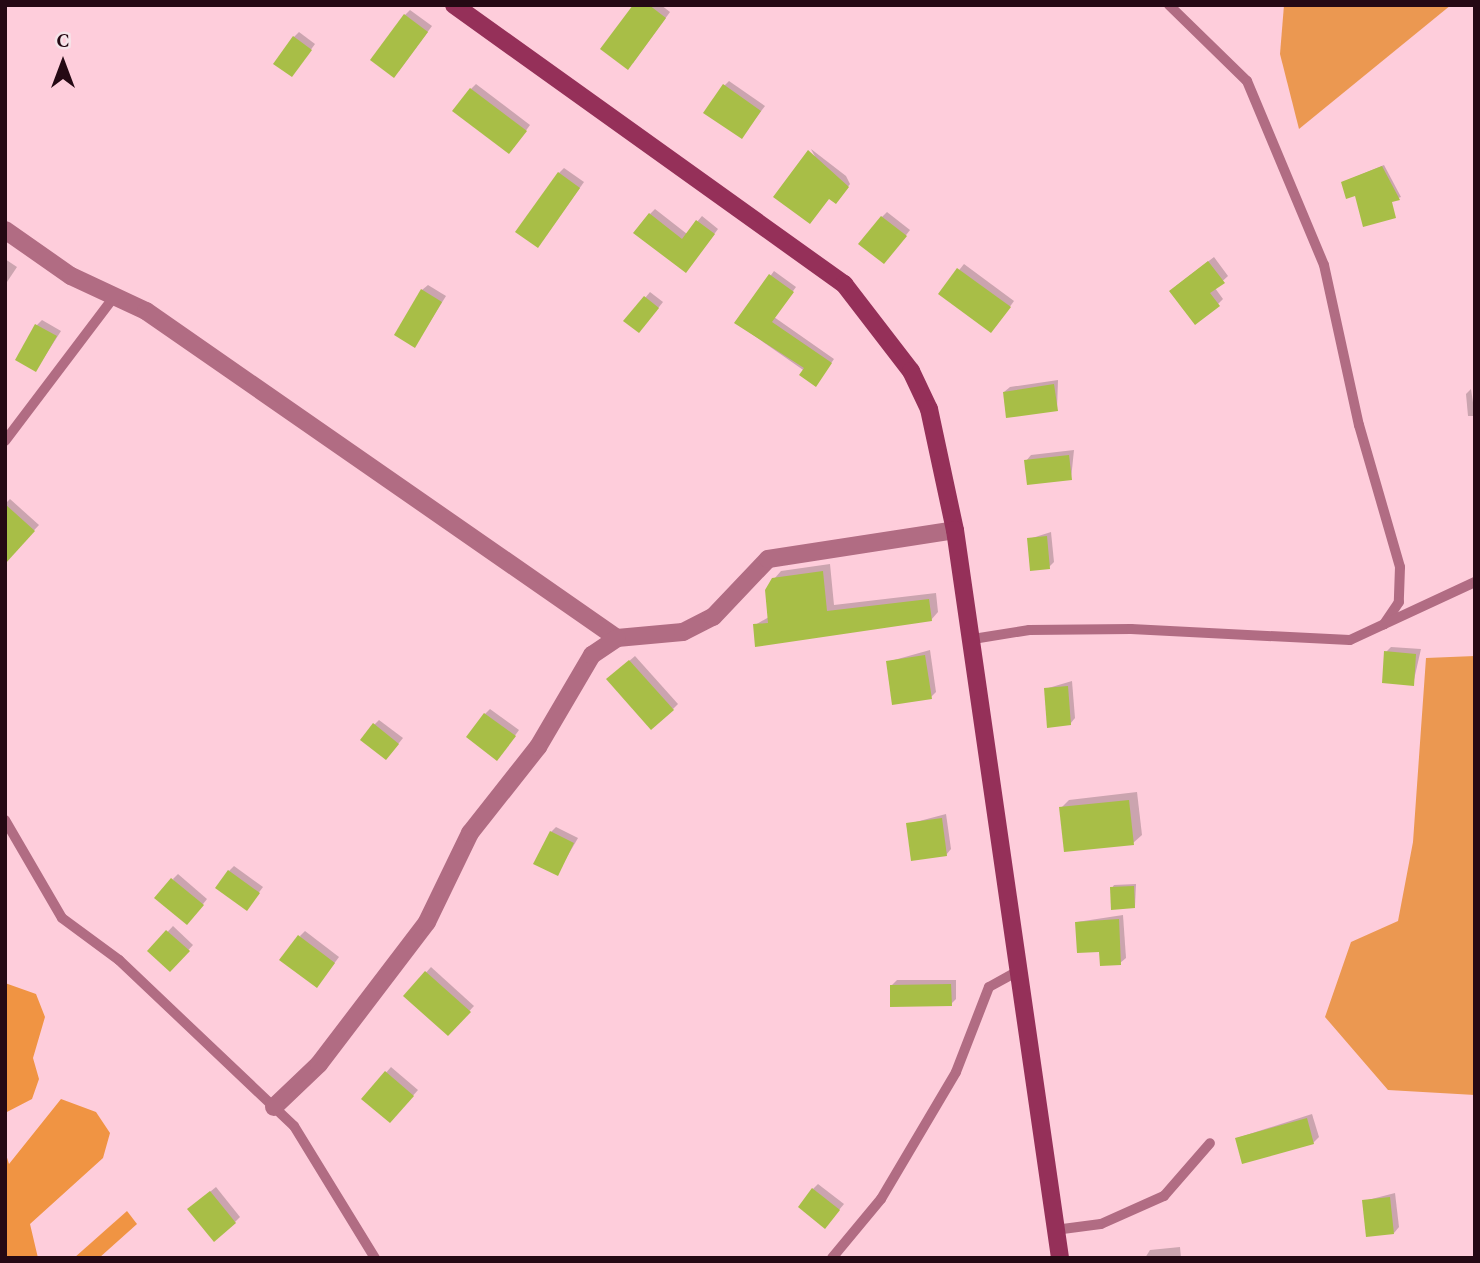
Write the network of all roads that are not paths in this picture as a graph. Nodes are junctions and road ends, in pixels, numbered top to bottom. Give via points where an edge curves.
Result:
1 (454, 5) edge
2 (1169, 5) edge
3 (5, 230) edge
4 (113, 298) junction
5 (5, 440) edge
6 (955, 530) junction
7 (1475, 582) edge
8 (1384, 624) junction
9 (617, 638) junction
10 (973, 639) junction
11 (5, 820) edge
12 (1020, 970) junction
13 (274, 1107) junction
14 (1210, 1143) dead end
15 (1055, 1230) junction
16 (375, 1258) edge
17 (832, 1258) edge
18 (1060, 1258) edge

1 - 6 street via 844,284 885,330 929,409
2 - 8 lane via 1247,81 1324,265 1359,425 1401,567 1399,602
3 - 4 street
4 - 5 lane
4 - 9 street via 146,311
6 - 9 street via 768,559 713,617 683,632
6 - 10 street
7 - 8 lane
8 - 10 lane via 1350,640 1131,629 1029,630
9 - 13 street via 593,655 538,747 470,833 427,922 319,1064
10 - 12 street
11 - 13 lane via 62,918 118,960
12 - 15 street
12 - 17 lane via 989,987 956,1072 881,1199
13 - 16 lane via 314,1150
14 - 15 lane via 1164,1196 1101,1224
15 - 18 street

